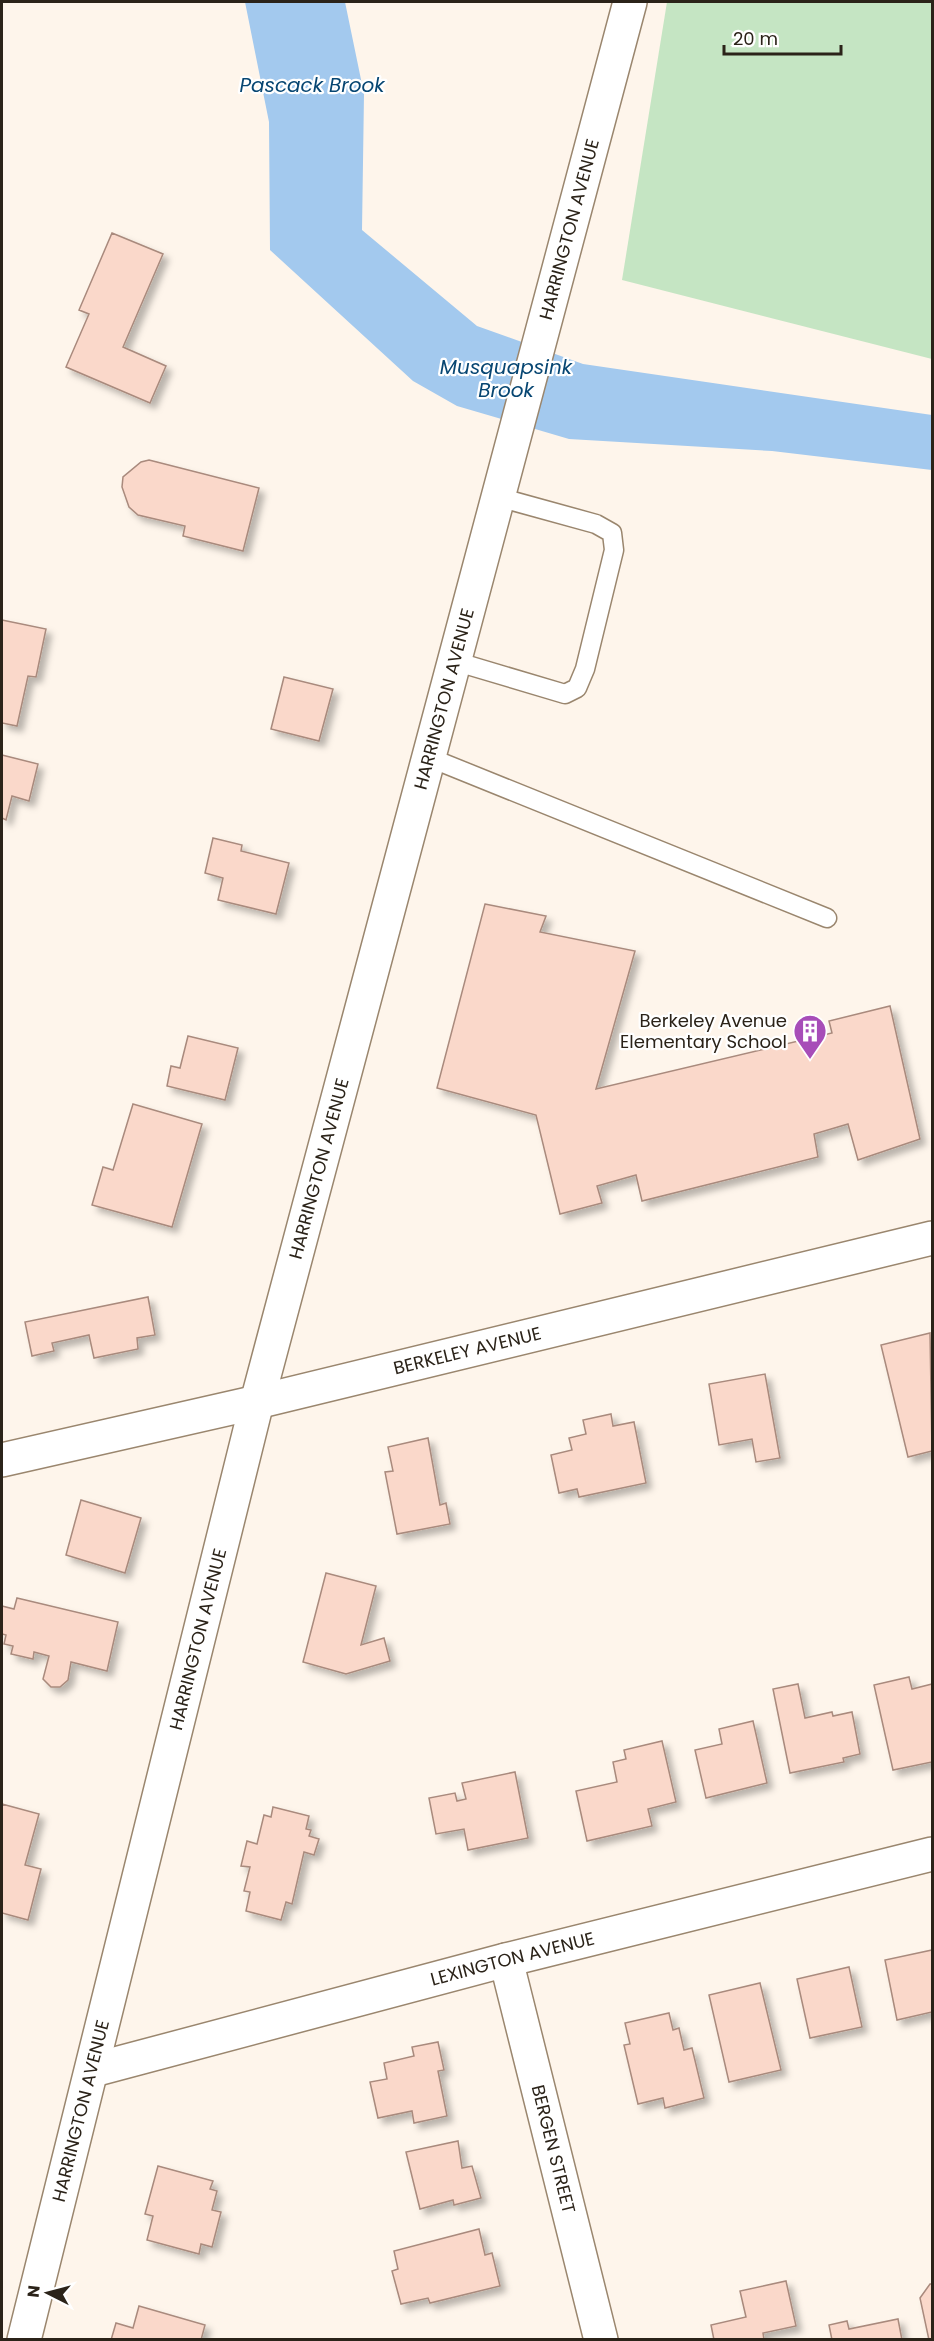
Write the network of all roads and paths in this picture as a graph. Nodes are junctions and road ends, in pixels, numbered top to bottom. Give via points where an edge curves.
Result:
1 (630, 2) edge
2 (498, 497) junction
3 (454, 661) junction
4 (428, 757) junction
5 (826, 918) dead end
6 (933, 1238) edge
7 (257, 1402) junction
8 (2, 1460) edge
9 (933, 1854) edge
10 (506, 1960) junction
11 (93, 2070) junction
12 (24, 2340) edge
13 (601, 2340) edge

1 - 2 street, HARRINGTON AVENUE
2 - 3 street, HARRINGTON AVENUE
2 - 3 lane via 612,532 614,550 585,669 577,688 565,694
3 - 4 street, HARRINGTON AVENUE
4 - 5 lane
4 - 7 street, HARRINGTON AVENUE
6 - 7 street, BERKELEY AVENUE
7 - 8 street, BERKELEY AVENUE
7 - 11 street, HARRINGTON AVENUE
9 - 10 street, LEXINGTON AVENUE
10 - 11 street, LEXINGTON AVENUE
10 - 13 street, BERGEN STREET
11 - 12 street, HARRINGTON AVENUE

